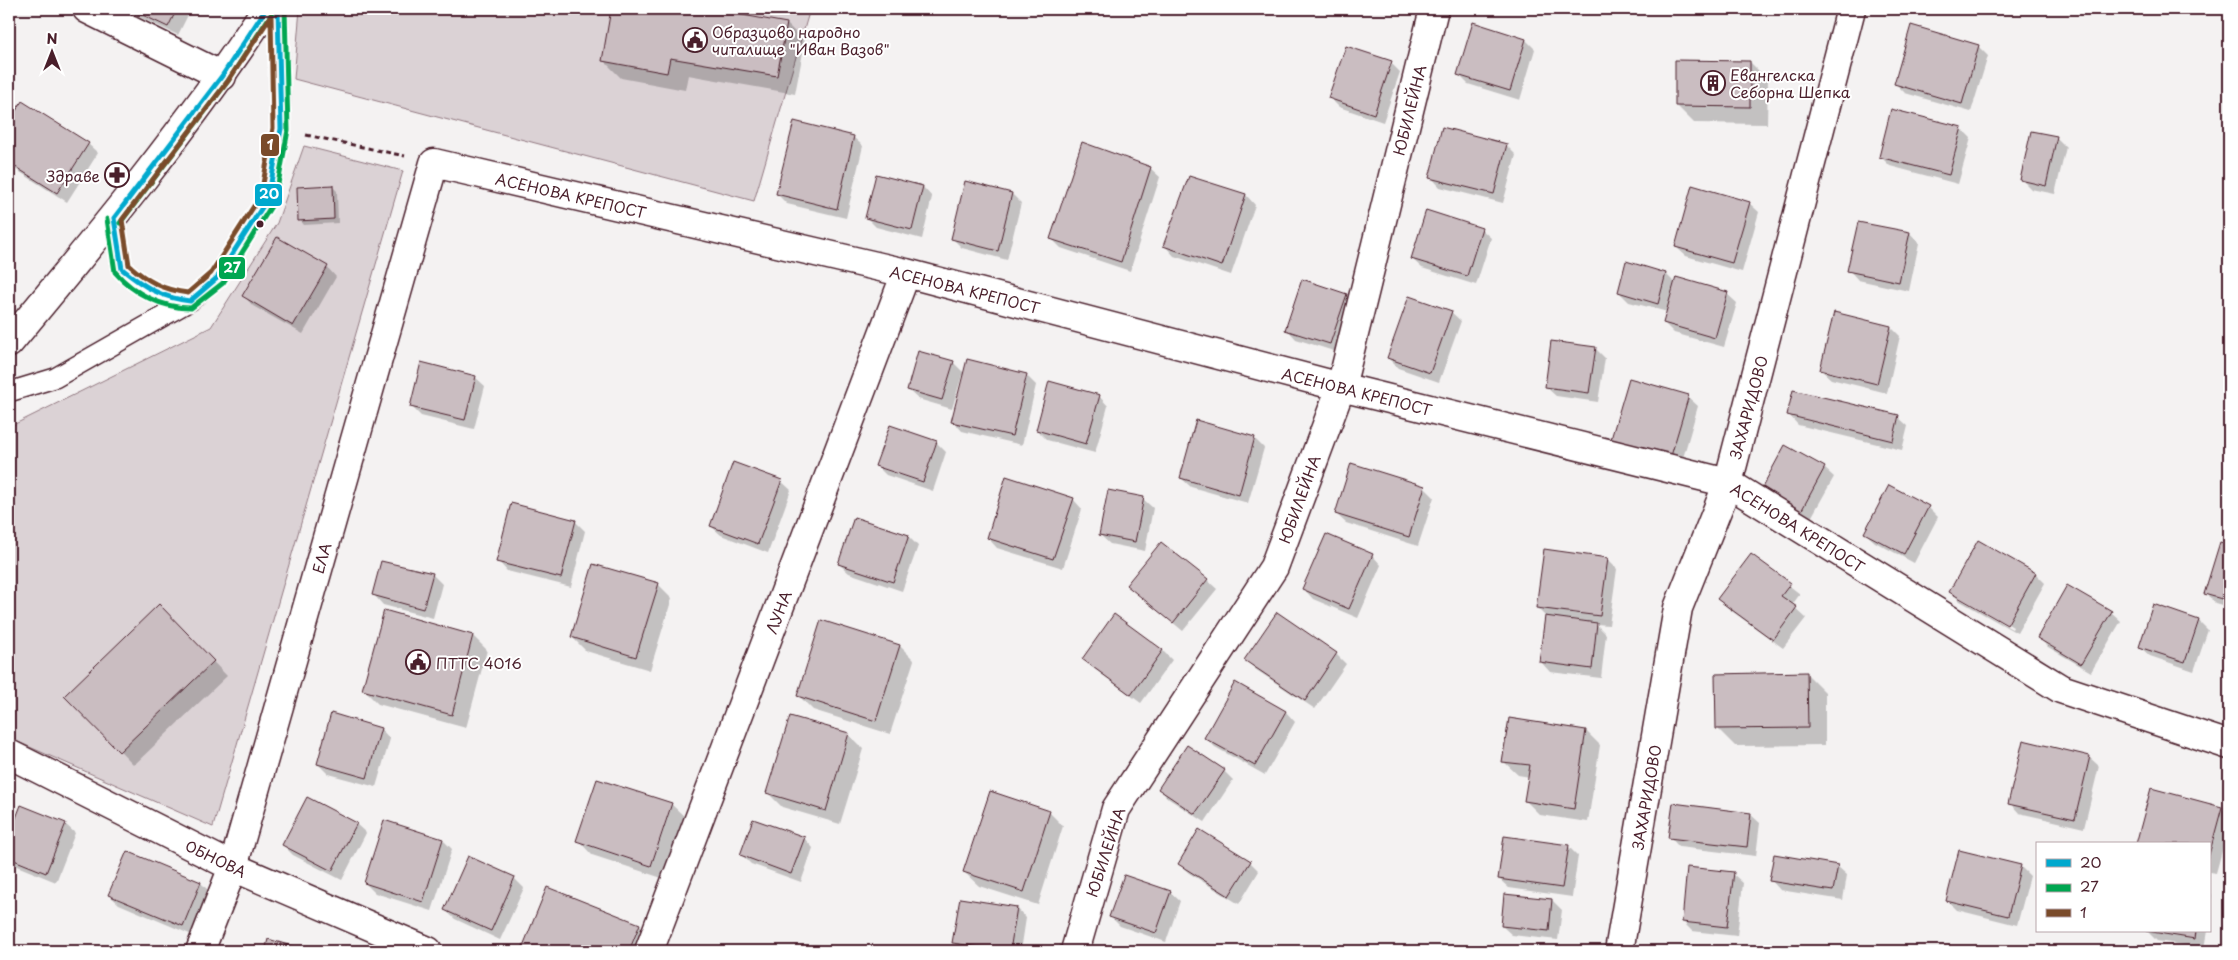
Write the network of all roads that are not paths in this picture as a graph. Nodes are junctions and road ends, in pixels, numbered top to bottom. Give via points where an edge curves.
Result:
1 (87, 9) edge
2 (266, 9) edge
3 (278, 9) edge
4 (1434, 9) edge
5 (1852, 9) edge
6 (222, 76) junction
7 (434, 163) joint
8 (114, 218) junction
9 (906, 273) junction
10 (190, 301) junction
11 (9, 343) edge
12 (1341, 387) junction
13 (9, 392) edge
14 (1728, 483) junction
15 (2229, 745) edge
16 (9, 754) edge
17 (233, 867) junction
18 (200, 951) edge
19 (428, 951) edge
20 (649, 951) edge
21 (1075, 951) edge
22 (1619, 951) edge

1 - 6 street
2 - 6 street
3 - 10 lane via 281,129 268,198 217,278
4 - 12 street, ЮБИЛЕЙНА
5 - 14 street, ЗАХАРИДОВО
6 - 8 street
7 - 9 street, АСЕНОВА КРЕПОСТ
7 - 17 street, ЕЛА
8 - 10 lane via 122,269 149,292 169,299
8 - 11 street
9 - 12 street, АСЕНОВА КРЕПОСТ
9 - 20 street, ЛУНА
10 - 13 lane via 55,378
12 - 14 street, АСЕНОВА КРЕПОСТ
12 - 21 street, ЮБИЛЕЙНА via 1274,567 1116,809
14 - 15 street, АСЕНОВА КРЕПОСТ via 2061,689
14 - 22 street, ЗАХАРИДОВО via 1678,608
16 - 17 street, ОБНОВА
17 - 18 street, ЕЛА
17 - 19 street, ОБНОВА

